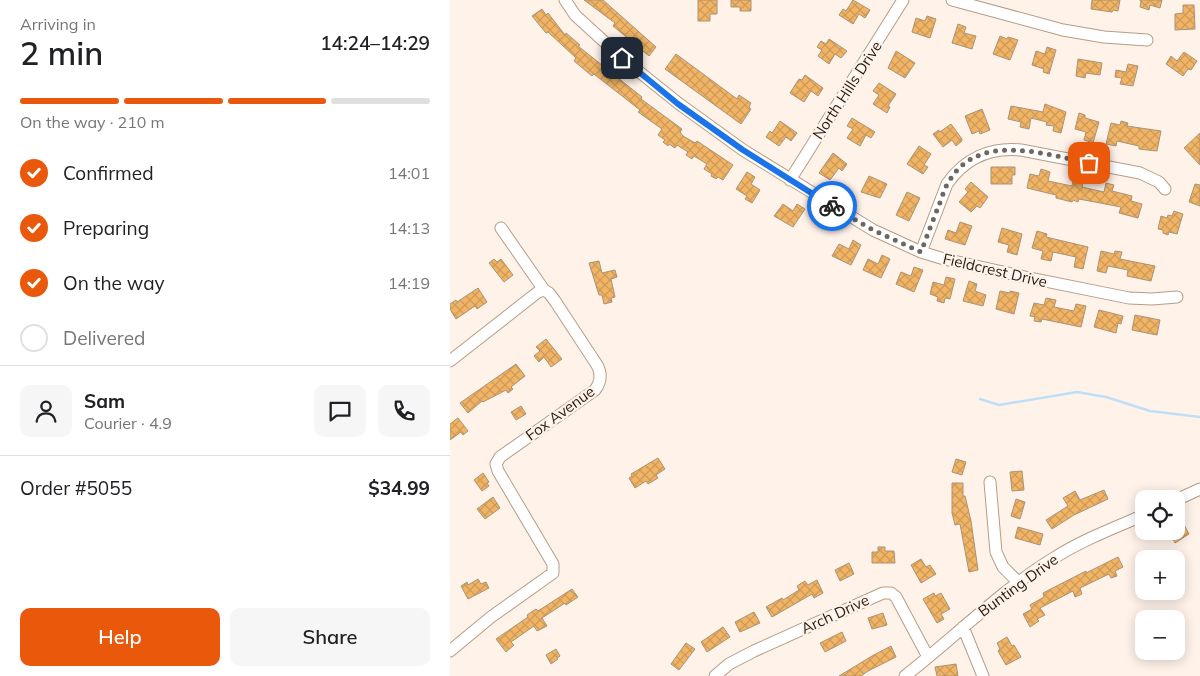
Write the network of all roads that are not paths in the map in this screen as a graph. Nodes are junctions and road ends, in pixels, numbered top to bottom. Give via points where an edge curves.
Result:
1 (565, 0) edge
2 (903, 0) edge
3 (952, 0) edge
4 (1147, 40) dead end
5 (790, 180) junction
6 (1165, 189) dead end
7 (502, 228) dead end
8 (921, 252) junction
9 (544, 290) junction
10 (1177, 296) dead end
11 (450, 361) edge
12 (990, 482) dead end
13 (1200, 490) edge
14 (1185, 496) edge
15 (1135, 519) edge
16 (1018, 582) junction
17 (963, 627) junction
18 (450, 651) edge
19 (928, 657) junction
20 (715, 676) edge
21 (904, 676) edge
22 (983, 676) edge

1 - 5 street, Fieldcrest Drive via 575,15 678,104
2 - 5 street, North Hills Drive
3 - 4 street via 1063,30
5 - 8 street, Fieldcrest Drive via 873,230
6 - 8 street via 1160,182 1140,173 1021,150 992,151 965,164 947,184
7 - 9 street, Fox Avenue
8 - 10 street, Fieldcrest Drive via 1129,298
9 - 11 street
9 - 18 street, Fox Avenue via 597,365 598,386 500,457 496,464 553,564 553,573
12 - 16 street via 996,552 1003,567
13 - 14 street
15 - 16 street, Bunting Drive via 1071,548
16 - 17 street, Bunting Drive
17 - 19 street, Bunting Drive
17 - 22 street
19 - 20 street, Arch Drive via 896,597 883,593 754,651 729,664
19 - 21 street, Bunting Drive

